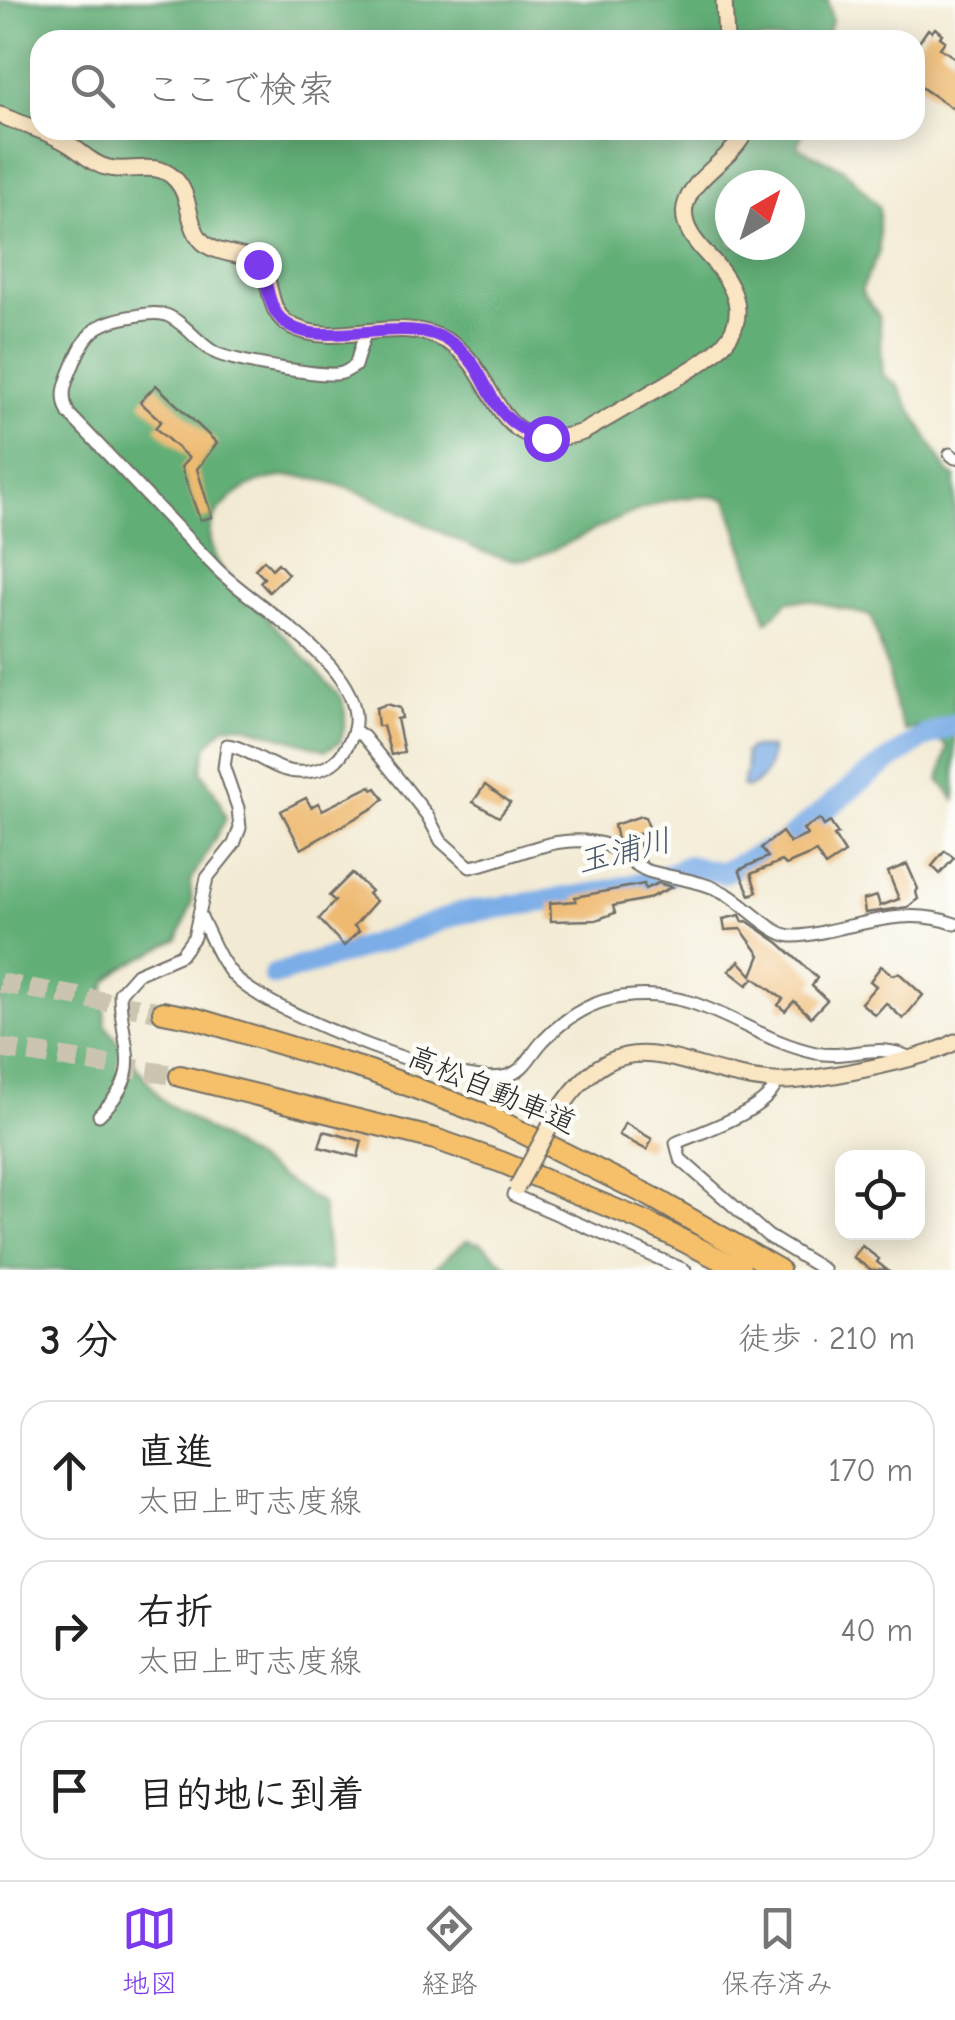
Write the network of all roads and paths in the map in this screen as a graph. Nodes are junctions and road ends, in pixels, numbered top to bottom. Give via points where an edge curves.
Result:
1 (724, 0) edge
2 (726, 30) edge
3 (0, 115) edge
4 (30, 127) edge
5 (60, 140) edge
6 (740, 140) edge
7 (366, 330) junction
8 (354, 730) junction
9 (200, 915) junction
10 (955, 924) edge
11 (163, 1012) tunnel mouth
12 (955, 1042) edge
13 (912, 1059) junction
14 (180, 1076) tunnel mouth
15 (778, 1082) junction
16 (99, 1115) dead end
17 (515, 1191) joint
18 (685, 1270) edge
19 (741, 1270) edge
20 (779, 1270) edge
21 (824, 1270) edge

1 - 2 main road
3 - 4 main road
5 - 7 main road via 110,168 172,176 200,239 258,264 270,301 289,325 322,335
6 - 7 main road via 684,209 687,227 730,285 736,311 731,336 710,359 583,432 546,438 510,423 466,356 437,335
7 - 8 street via 355,366 320,374 246,364 214,352 167,315 108,320 80,348 63,390 70,414 220,573 325,658 351,696
8 - 9 street via 341,758 308,772 282,769 227,745 224,768 240,828 207,878
8 - 10 street via 406,787 440,840 470,867 530,848 590,841 640,868 728,895 785,936 924,914
9 - 13 street via 224,963 262,998 416,1061 486,1079 522,1069 542,1041 592,1003 658,995 694,1001 812,1052 834,1056 876,1048
9 - 16 street via 182,955 137,974 120,993 127,1079
11 - 20 highway, 高松自動車道 via 370,1071 489,1116
12 - 13 main road
13 - 15 main road
14 - 19 highway, 高松自動車道 via 435,1139 646,1222
15 - 17 main road, bridge via 649,1053 618,1057 571,1091
15 - 21 street via 760,1104 676,1143 680,1159 768,1236
17 - 18 street

